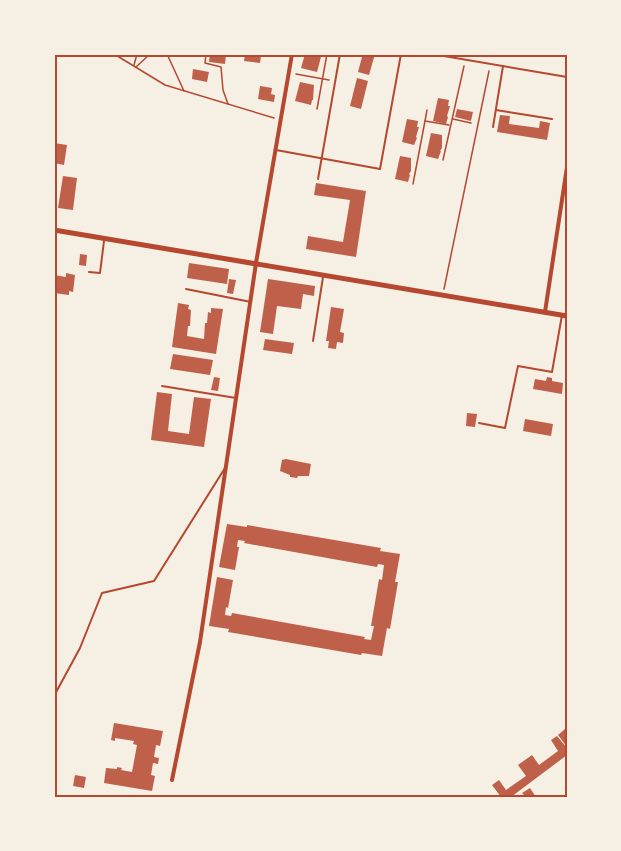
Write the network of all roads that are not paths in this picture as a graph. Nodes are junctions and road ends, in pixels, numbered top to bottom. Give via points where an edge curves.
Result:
1 (292, 54) edge
2 (340, 54) edge
3 (401, 54) edge
4 (432, 54) edge
5 (503, 66) junction
6 (567, 77) edge
7 (496, 110) junction
8 (552, 119) dead end
9 (493, 127) dead end
10 (276, 150) junction
11 (321, 158) junction
12 (567, 167) edge
13 (318, 180) dead end
14 (566, 181) edge
15 (54, 230) edge
16 (105, 238) junction
17 (256, 263) junction
18 (89, 272) dead end
19 (324, 274) junction
20 (186, 289) dead end
21 (251, 302) junction
22 (544, 312) junction
23 (565, 315) edge
24 (313, 341) dead end
25 (162, 386) dead end
26 (236, 398) junction
27 (479, 423) dead end
28 (227, 464) junction
29 (54, 696) edge
30 (172, 780) dead end

1 - 10 street
2 - 11 lane
3 - 11 lane via 380,169
4 - 5 lane
5 - 6 lane
5 - 7 lane
7 - 8 lane
7 - 9 lane
10 - 11 lane
10 - 17 street
11 - 13 lane
12 - 14 street
14 - 22 street
15 - 16 street
16 - 17 street
16 - 18 lane via 100,273
17 - 19 street
17 - 21 street
19 - 22 street
19 - 24 lane
20 - 21 lane
21 - 26 street
22 - 23 street
23 - 27 lane via 552,372 518,366 505,428
25 - 26 lane
26 - 28 street
28 - 29 lane via 154,581 102,593 80,648
28 - 30 street via 200,642

